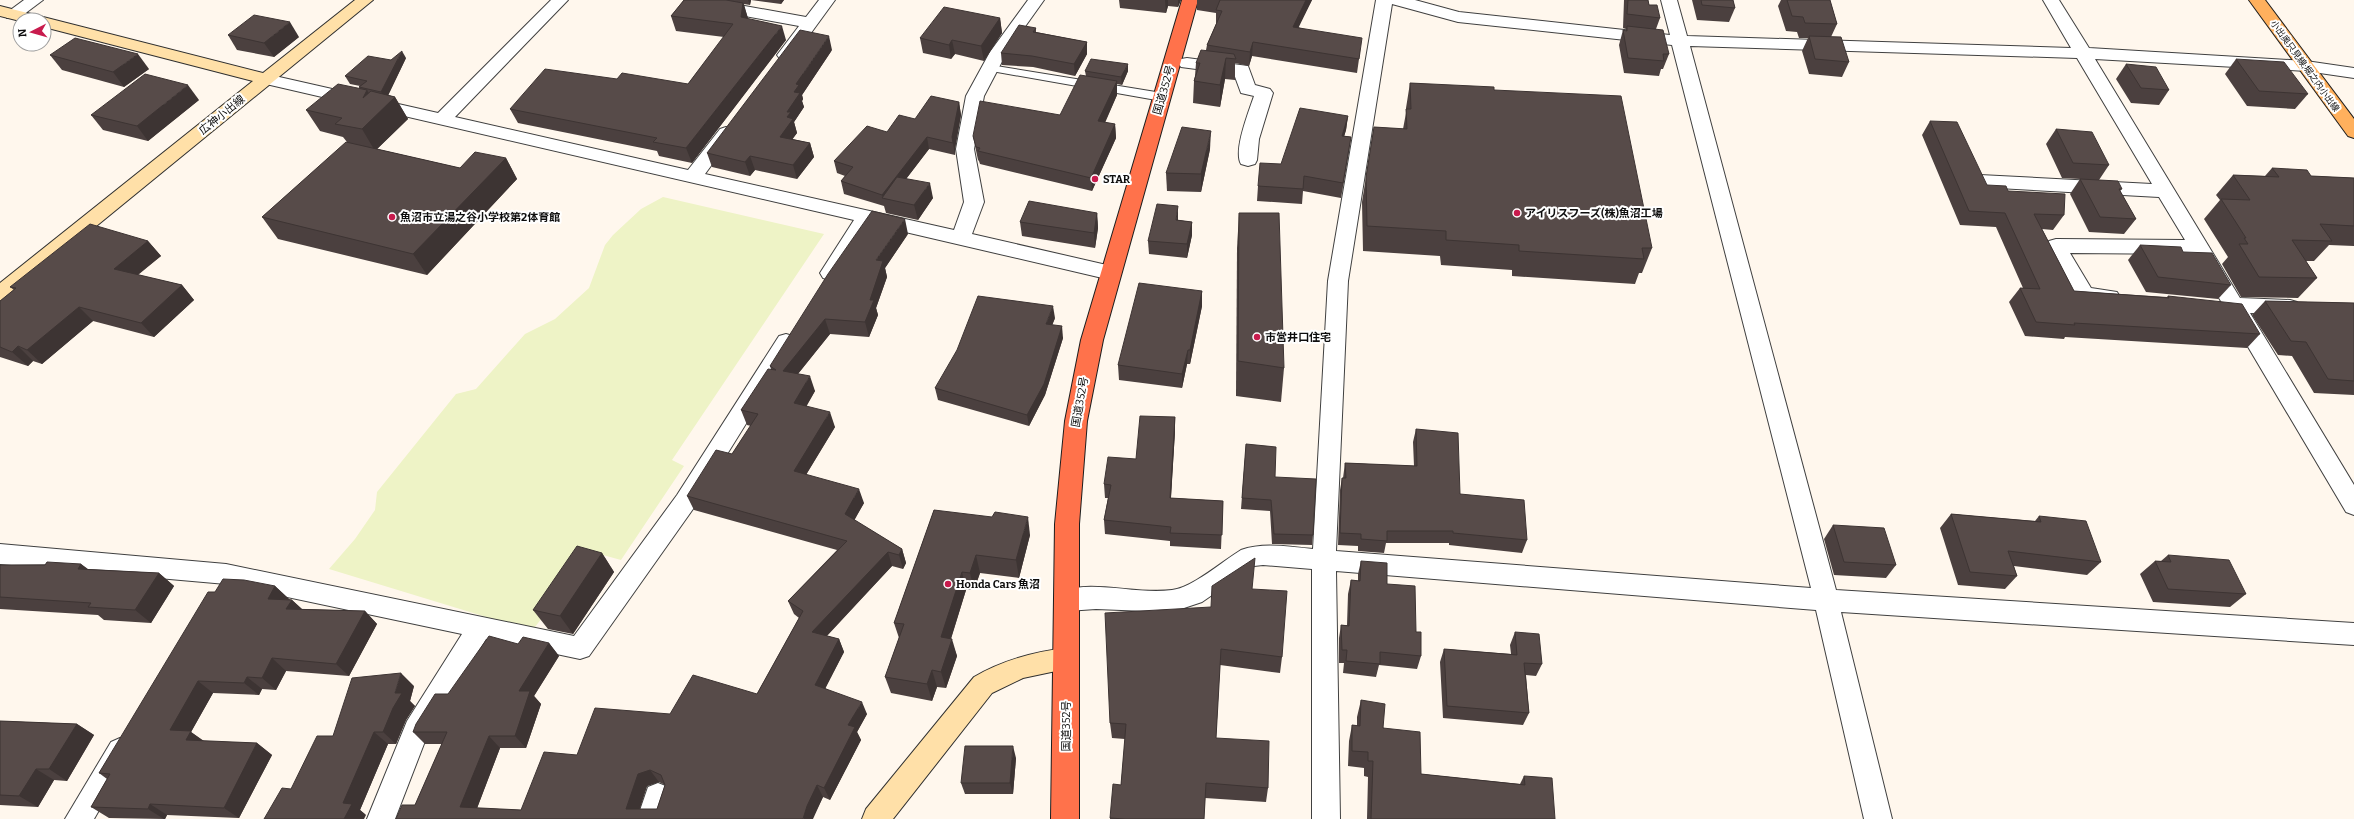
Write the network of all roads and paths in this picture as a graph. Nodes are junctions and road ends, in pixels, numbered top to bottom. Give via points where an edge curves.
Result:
1 (35, 0) edge
2 (365, 0) edge
3 (560, 0) edge
4 (827, 0) edge
5 (1036, 0) edge
6 (1190, 0) edge
7 (1384, 0) edge
8 (1396, 0) edge
9 (1669, 0) edge
10 (2051, 0) edge
11 (2257, 0) edge
12 (698, 2) edge
13 (6, 13) edge
14 (810, 22) junction
15 (52, 24) edge
16 (1679, 41) junction
17 (2082, 53) junction
18 (1187, 63) dead end
19 (777, 66) edge
20 (2306, 66) junction
21 (990, 68) junction
22 (2354, 73) edge
23 (266, 79) junction
24 (1162, 97) junction
25 (441, 120) junction
26 (734, 122) edge
27 (2354, 132) edge
28 (1248, 160) dead end
29 (692, 178) junction
30 (1980, 181) edge
31 (2167, 191) junction
32 (865, 218) junction
33 (961, 239) junction
34 (2201, 247) junction
35 (1111, 273) junction
36 (819, 291) edge
37 (0, 294) edge
38 (2131, 300) edge
39 (2307, 307) edge
40 (2215, 308) edge
41 (2237, 308) junction
42 (798, 324) edge
43 (2354, 505) edge
44 (0, 554) edge
45 (1324, 559) junction
46 (1067, 600) junction
47 (1826, 600) junction
48 (480, 626) junction
49 (2354, 634) edge
50 (1066, 659) junction
51 (132, 730) edge
52 (79, 819) edge
53 (381, 819) edge
54 (876, 819) edge
55 (1065, 819) edge
56 (1326, 819) edge
57 (1878, 819) edge

1 - 13 street
2 - 23 main road, 広神小出線
3 - 25 street
4 - 14 street
5 - 21 street
6 - 24 highway, 国道352号
7 - 45 street via 1338,281
8 - 16 street via 1458,17
9 - 16 street
10 - 17 street
11 - 20 main road, 小出奥只見線;堀之内小出線
12 - 14 street
14 - 19 street
15 - 23 main road
16 - 17 street
16 - 47 street
17 - 20 street
17 - 31 street
18 - 28 street via 1242,70 1247,89 1264,93 1250,139
20 - 22 street
20 - 27 main road, 小出奥只見線;堀之内小出線
21 - 24 lane
21 - 33 street via 975,96 965,148 974,202
23 - 25 street
23 - 37 main road, 広神小出線
24 - 35 highway, 国道352号
25 - 29 street
26 - 29 street
29 - 32 street
30 - 31 street
31 - 34 street
32 - 33 street
32 - 36 street
33 - 35 street
34 - 38 street via 2056,246 2085,295
34 - 41 street
35 - 46 highway, 国道352号 via 1092,340 1076,421 1067,524
39 - 41 street
40 - 41 street
41 - 43 street
42 - 48 street via 685,502 580,648
44 - 48 street via 220,584
45 - 46 street via 1263,555 1249,557 1193,594 1172,602 1096,598
45 - 47 street
45 - 56 street
46 - 50 highway, 国道352号
47 - 49 street
47 - 57 street
48 - 53 street via 416,730
50 - 54 main road via 1003,672 983,685
50 - 55 highway, 国道352号
51 - 52 street

